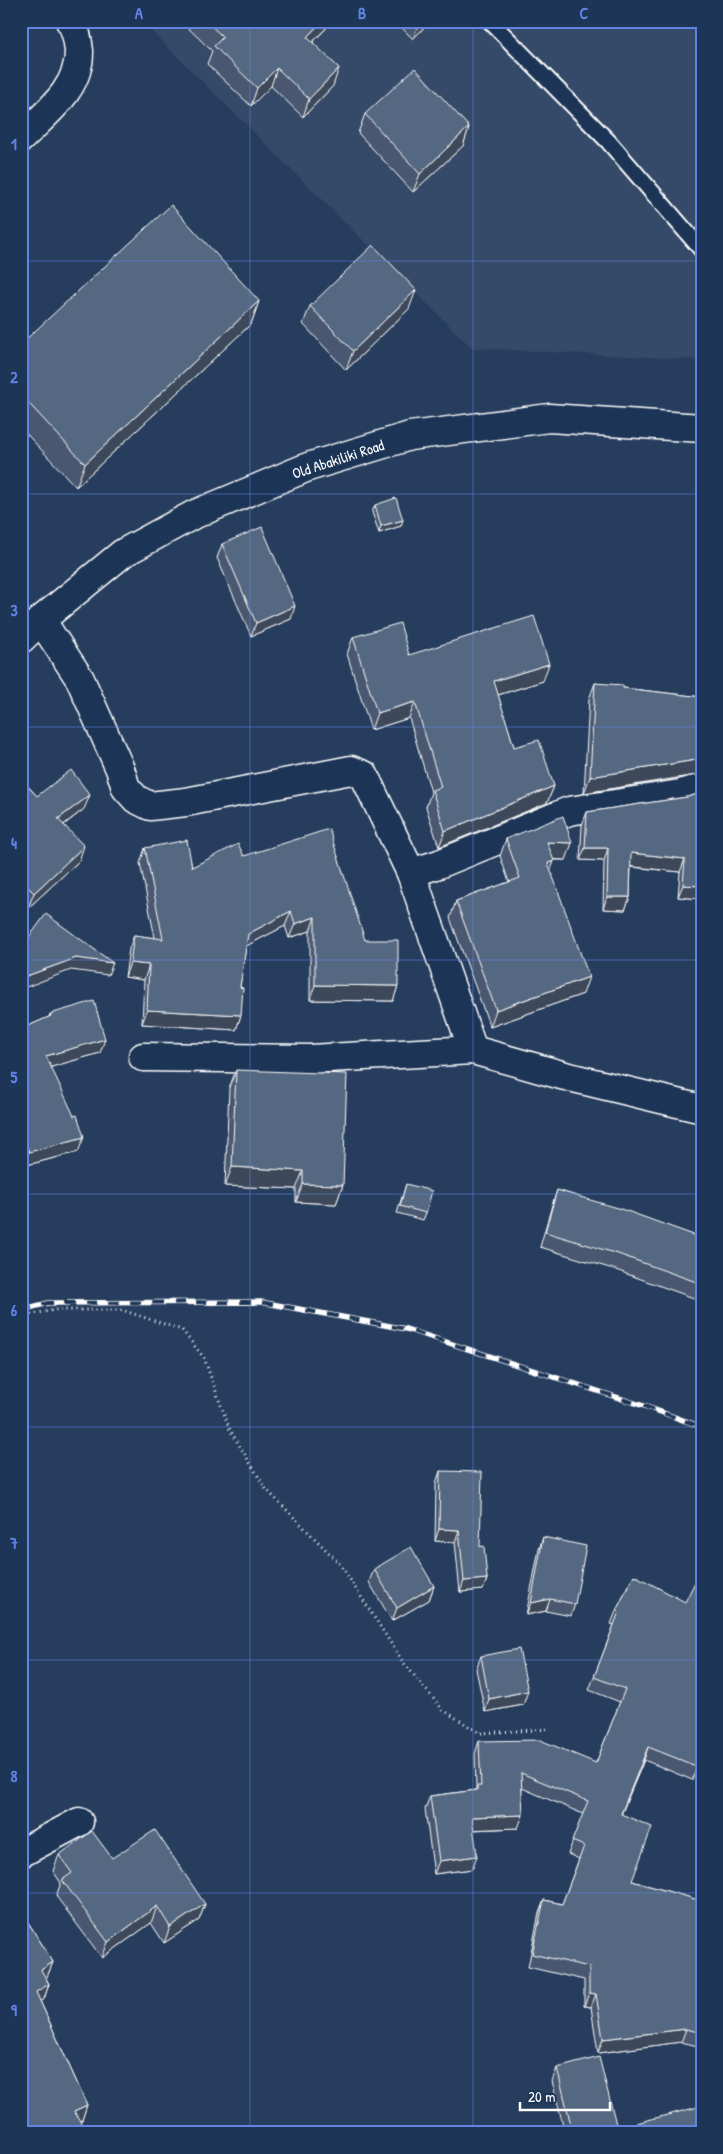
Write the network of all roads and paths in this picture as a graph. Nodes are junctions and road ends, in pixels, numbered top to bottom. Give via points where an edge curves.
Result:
1 (70, 21) edge
2 (490, 21) edge
3 (21, 138) edge
4 (702, 250) edge
5 (702, 428) edge
6 (41, 620) junction
7 (21, 639) edge
8 (702, 788) edge
9 (411, 873) junction
10 (473, 1050) junction
11 (143, 1057) dead end
12 (702, 1109) edge
13 (21, 1316) edge
14 (551, 1729) dead end
15 (79, 1822) dead end
16 (21, 1853) edge

1 - 3 street via 78,42 79,61 74,79 64,95
2 - 4 lane via 608,141
5 - 6 street, Old Abakiliki Road via 549,418 410,436 308,467 193,515 123,553
6 - 7 street, Old Abakiliki Road
6 - 9 street via 80,679 126,788 136,799 150,806 186,802 351,770 364,775
8 - 9 street via 569,811
9 - 10 street
10 - 11 street via 310,1059
10 - 12 street
13 - 14 path via 56,1310 122,1310 182,1330 204,1358 230,1430 266,1489 340,1564 403,1662 443,1710 480,1733
15 - 16 street

